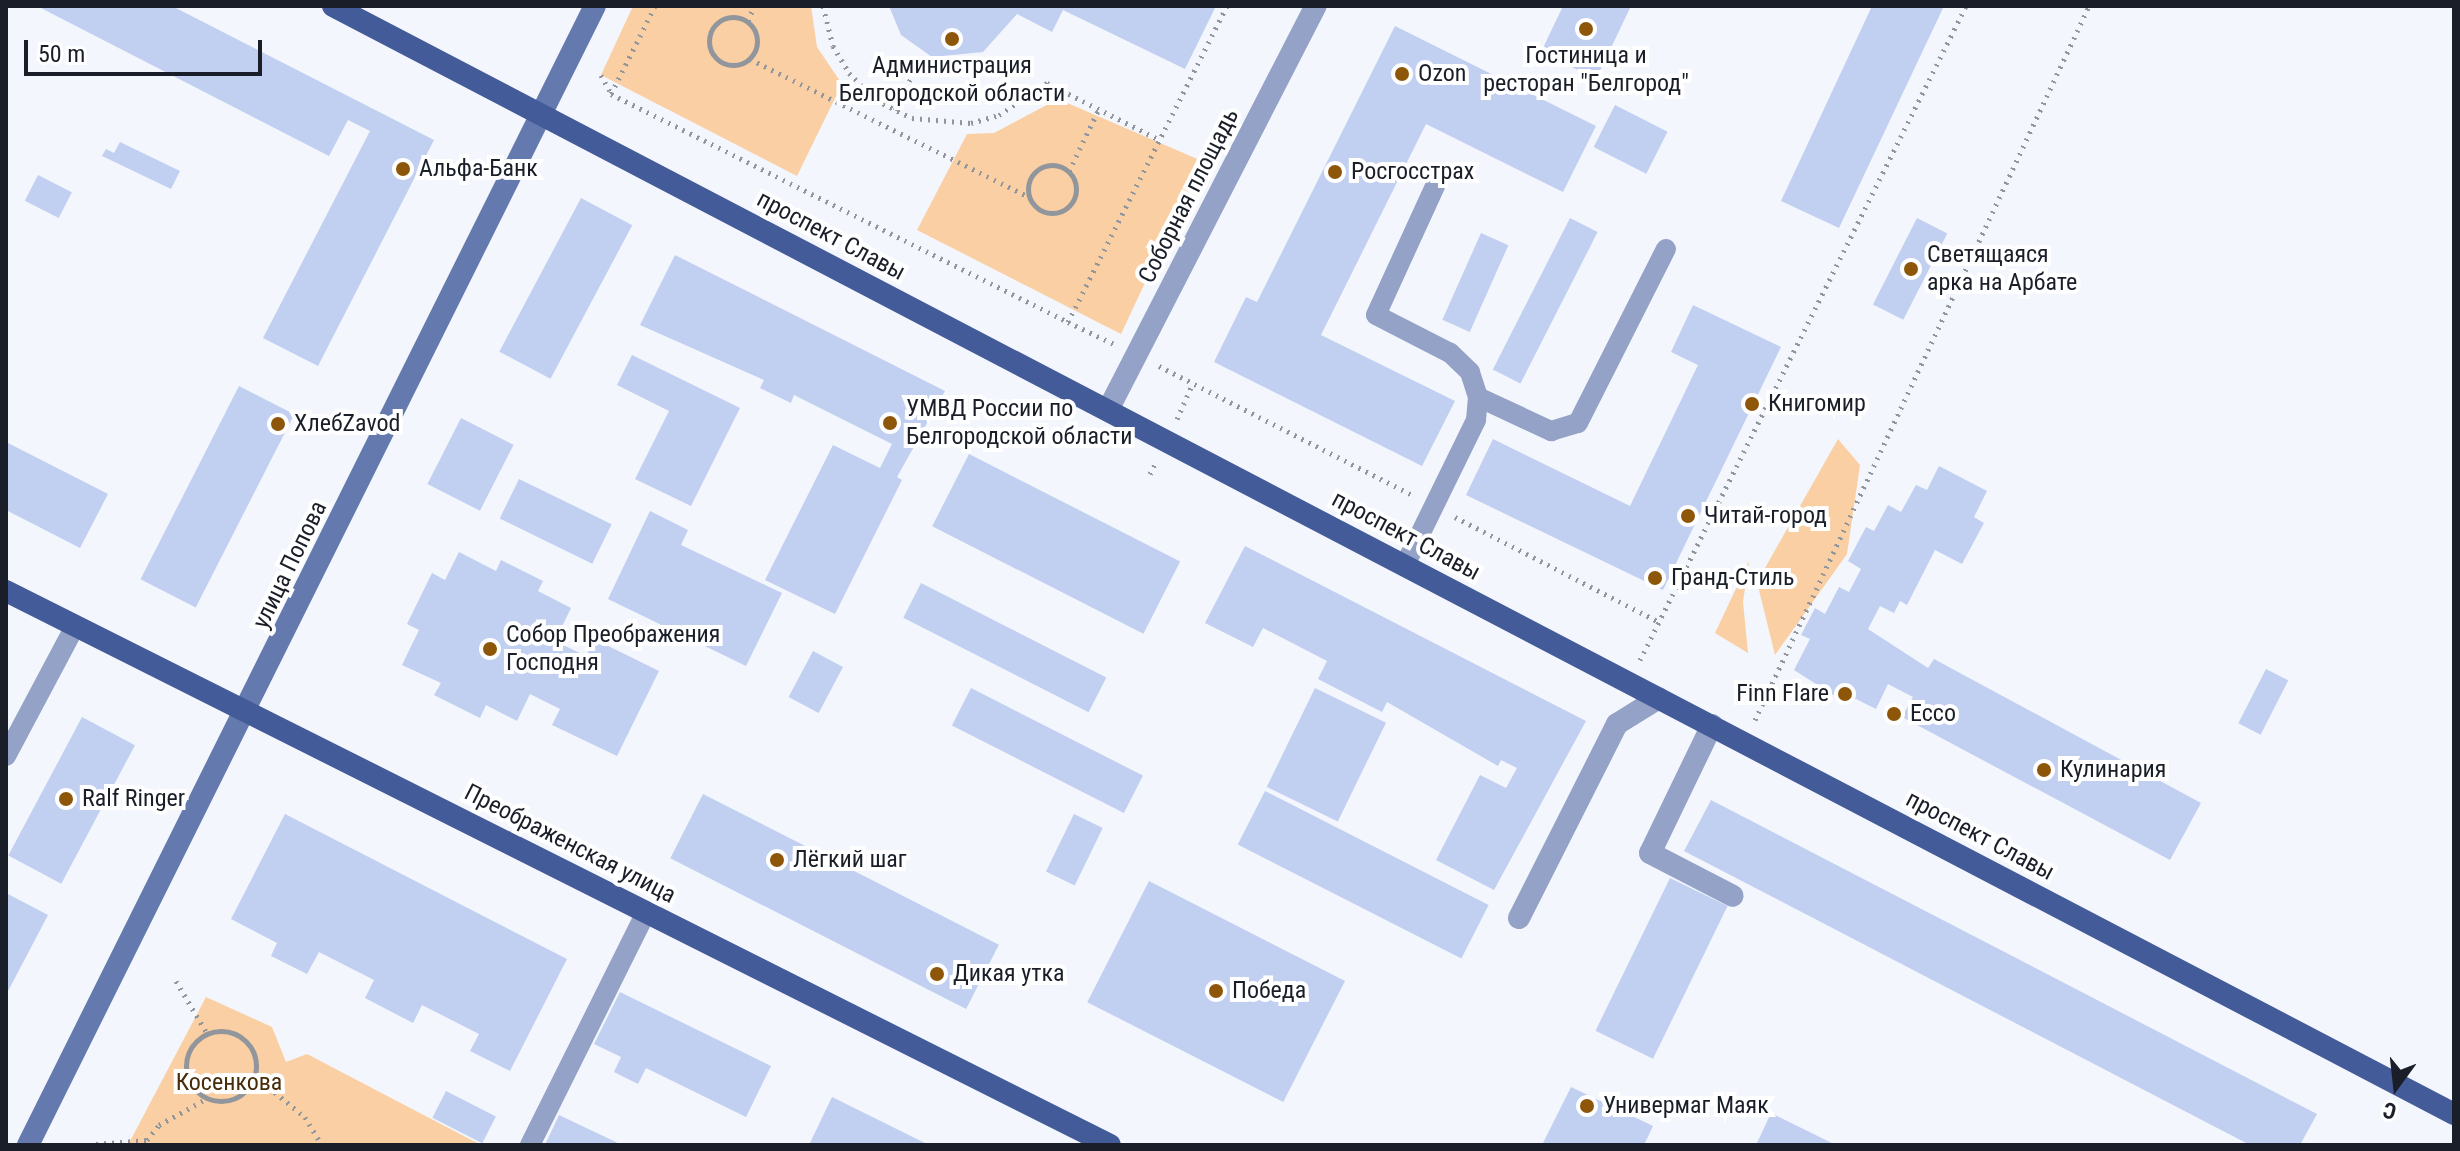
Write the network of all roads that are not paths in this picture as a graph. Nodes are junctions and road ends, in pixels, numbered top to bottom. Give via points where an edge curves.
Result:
1 (333, 6) edge
2 (595, 6) edge
3 (1316, 6) edge
4 (541, 114) junction
5 (1435, 186) dead end
6 (1666, 249) dead end
7 (1478, 397) junction
8 (1108, 410) junction
9 (1405, 565) junction
10 (6, 591) edge
11 (75, 626) junction
12 (1659, 698) junction
13 (246, 711) junction
14 (1712, 725) junction
15 (6, 756) edge
16 (1733, 896) dead end
17 (646, 912) junction
18 (1519, 918) dead end
19 (2454, 1114) edge
20 (28, 1145) edge
21 (530, 1145) edge
22 (1110, 1145) edge

1 - 4 main road, проспект Славы
2 - 4 main road, улица Попова
3 - 8 street, Соборная площадь
4 - 8 main road, проспект Славы
4 - 13 main road, улица Попова
5 - 7 lane via 1376,315 1450,353 1470,372
6 - 7 lane via 1578,423 1545,429
7 - 9 lane via 1476,420
8 - 9 main road, проспект Славы
9 - 12 main road, проспект Славы
10 - 11 main road, Преображенская улица
11 - 13 main road, Преображенская улица
11 - 15 lane
12 - 14 main road, проспект Славы
12 - 18 street via 1617,724
13 - 17 main road, Преображенская улица
13 - 20 main road, улица Попова
14 - 16 street via 1650,853
14 - 19 main road, проспект Славы
17 - 21 lane
17 - 22 main road, Преображенская улица

